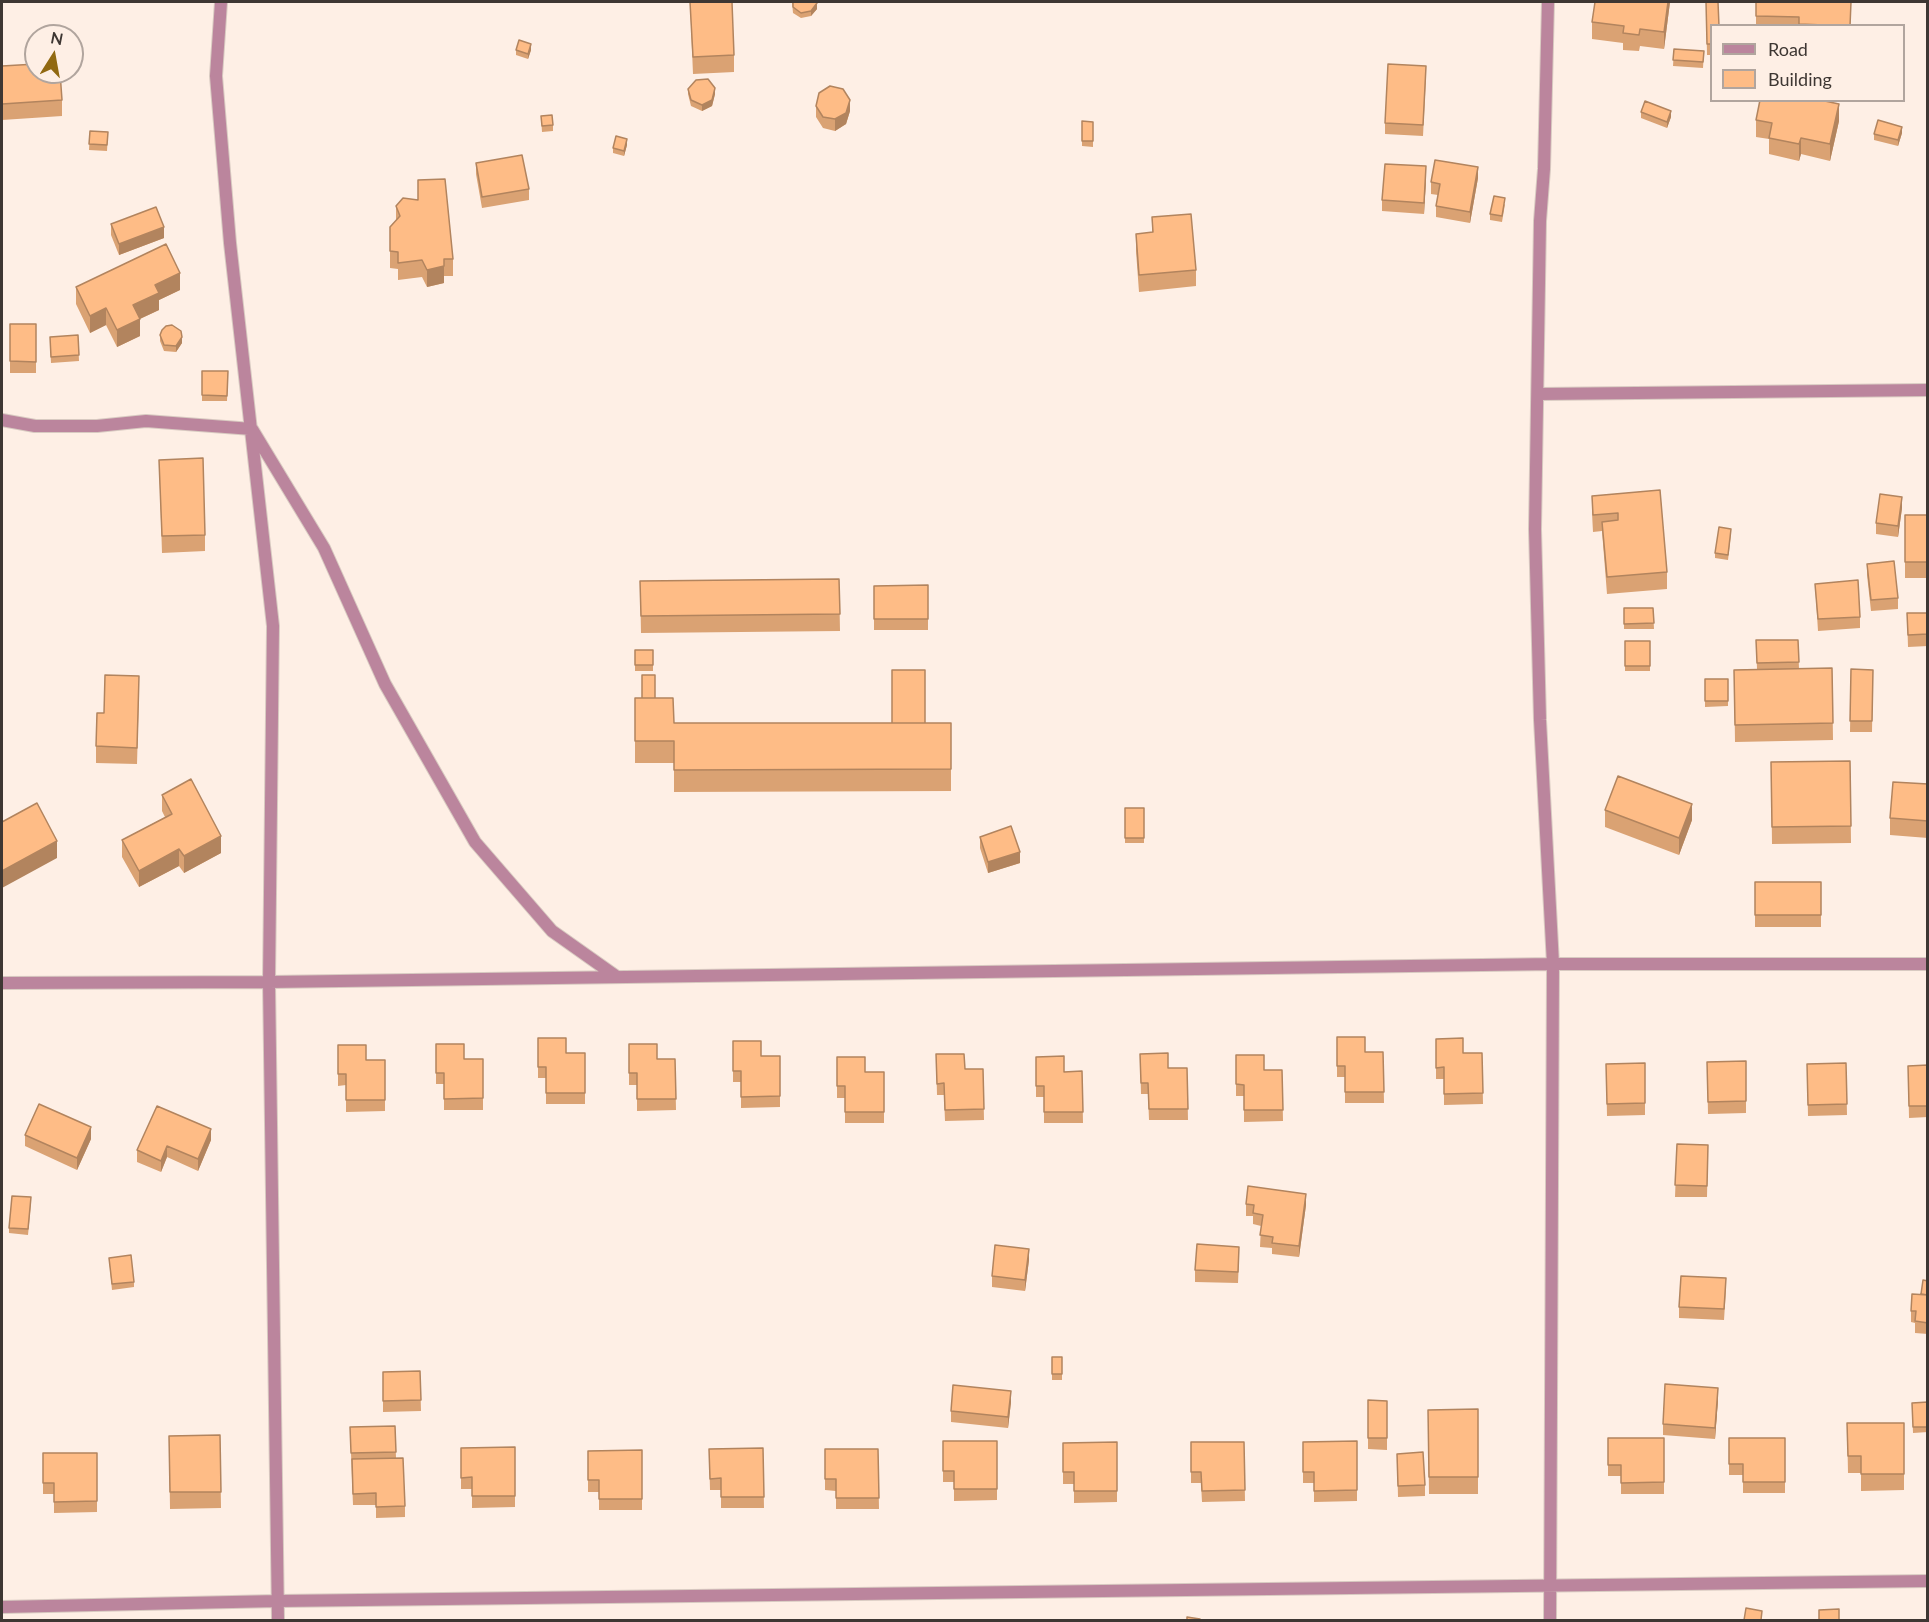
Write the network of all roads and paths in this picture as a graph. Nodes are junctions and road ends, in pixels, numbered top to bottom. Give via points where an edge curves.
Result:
1 (221, 2) edge
2 (1548, 2) edge
3 (1928, 390) edge
4 (1539, 394) junction
5 (2, 420) edge
6 (252, 429) junction
7 (1553, 964) junction
8 (1928, 964) edge
9 (617, 977) junction
10 (269, 982) junction
11 (2, 983) edge
12 (1928, 1581) edge
13 (1550, 1585) junction
14 (278, 1601) junction
15 (2, 1607) edge
16 (278, 1620) edge
17 (1550, 1620) edge

1 - 6 street via 216,76 230,243
2 - 4 street
3 - 4 street
4 - 7 street via 1536,628
5 - 6 street via 35,426 146,421
6 - 9 street via 324,548 385,684 475,842 552,931
6 - 10 street via 273,626
7 - 8 street
7 - 9 street
7 - 13 street
9 - 10 street
10 - 11 street
10 - 14 street
12 - 13 street
13 - 14 street
13 - 17 street
14 - 15 street
14 - 16 street

